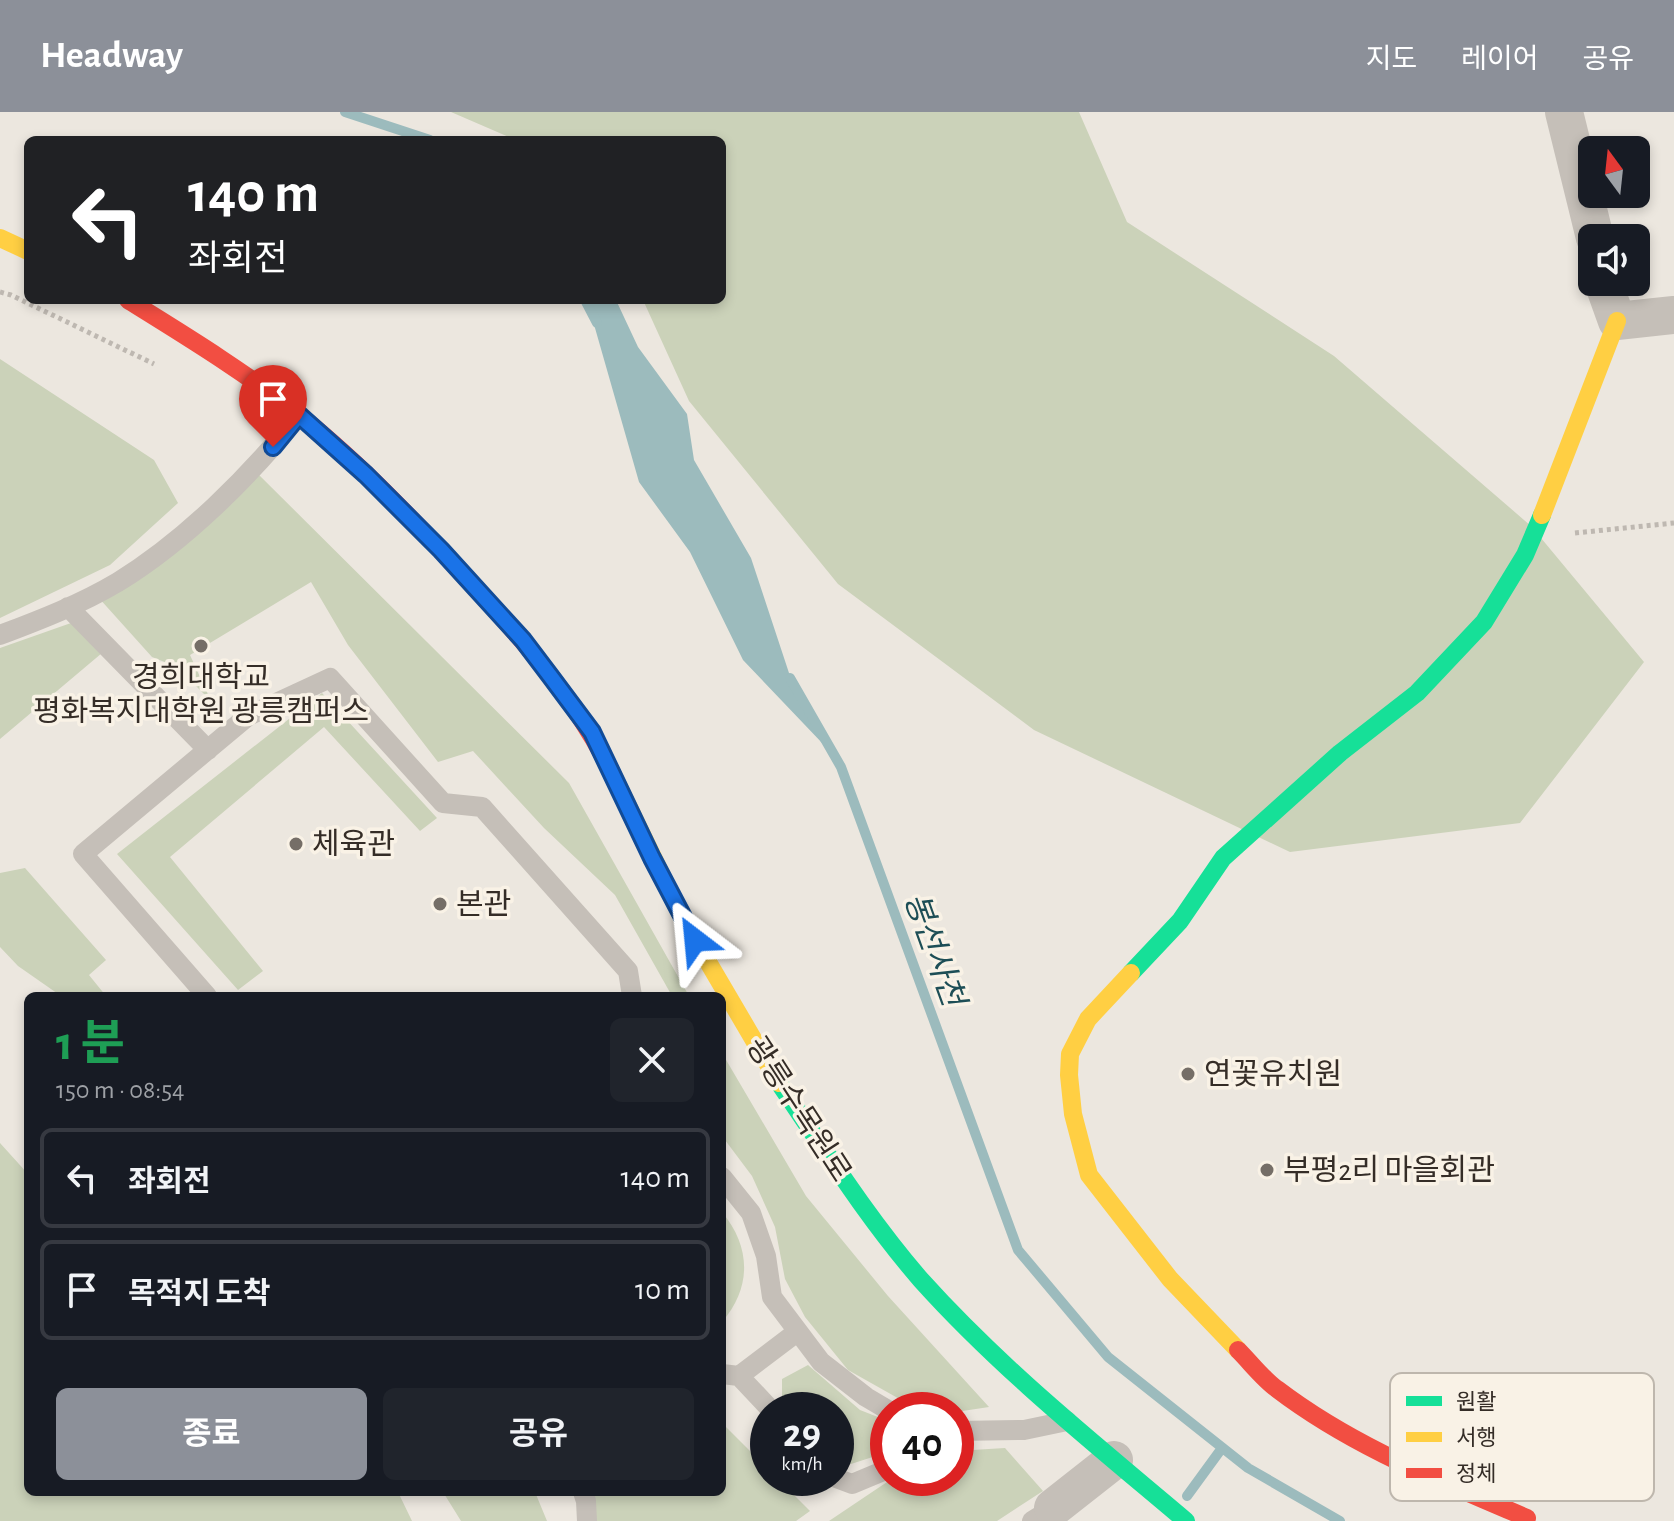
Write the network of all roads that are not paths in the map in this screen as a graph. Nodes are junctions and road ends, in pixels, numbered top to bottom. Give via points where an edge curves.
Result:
1 (1564, 112) edge
2 (1592, 224) edge
3 (0, 238) edge
4 (24, 249) edge
5 (1608, 296) edge
6 (135, 304) edge
7 (1674, 315) edge
8 (1617, 321) junction
9 (299, 415) junction
10 (68, 607) junction
11 (0, 635) edge
12 (208, 750) junction
13 (204, 992) edge
14 (631, 992) edge
15 (725, 992) edge
16 (726, 993) edge
17 (726, 1182) edge
18 (797, 1332) junction
19 (731, 1375) edge
20 (750, 1392) edge
21 (870, 1399) edge
22 (1067, 1421) junction
23 (974, 1431) edge
24 (1390, 1459) edge
25 (1114, 1460) junction
26 (584, 1496) edge
27 (1483, 1501) edge
28 (1042, 1514) edge
29 (1171, 1515) edge
30 (1526, 1520) edge
31 (587, 1521) edge

1 - 2 street
3 - 4 street
5 - 8 street
6 - 9 street, 광릉수목원로
7 - 8 street
8 - 24 street via 1525,555 1484,622 1417,693 1340,753 1223,858 1180,921 1088,1019 1070,1054 1073,1114 1089,1175 1170,1279 1275,1388
9 - 10 lane via 189,529 119,581
9 - 15 street, 광릉수목원로 via 441,550 523,640 592,732 684,921
10 - 11 lane
10 - 12 lane
12 - 13 lane via 83,854
12 - 14 lane via 248,716 330,678 443,803 482,807 628,971
16 - 22 street, 광릉수목원로 via 848,1184 920,1278 985,1347
17 - 18 lane via 751,1213 766,1256 772,1297
18 - 19 lane
18 - 21 lane via 821,1362
19 - 20 lane
22 - 23 lane via 1024,1430
22 - 25 street, 광릉수목원로
25 - 28 street
25 - 29 street, 광릉수목원로
26 - 31 lane
27 - 30 street

